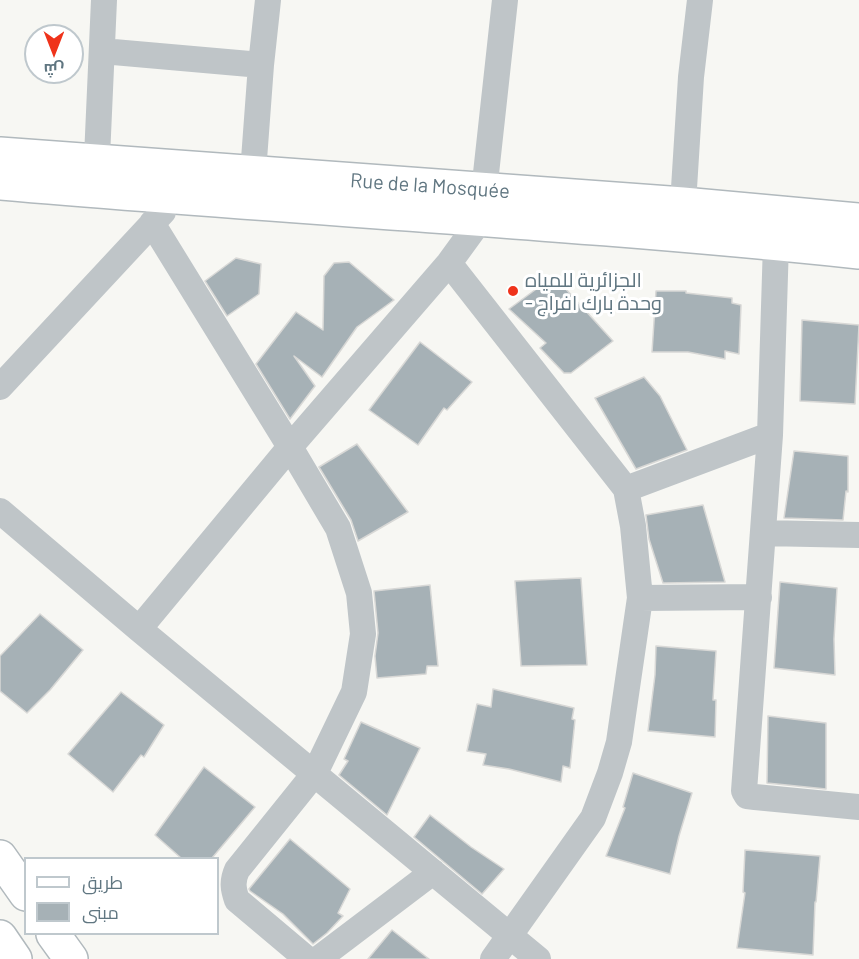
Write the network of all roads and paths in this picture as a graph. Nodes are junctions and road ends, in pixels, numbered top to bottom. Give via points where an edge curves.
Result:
1 (104, 0) edge
2 (268, 0) edge
3 (505, 0) edge
4 (700, 0) edge
5 (102, 51) junction
6 (261, 65) junction
7 (0, 154) edge
8 (253, 173) junction
9 (96, 177) junction
10 (0, 183) edge
11 (178, 198) junction
12 (483, 204) junction
13 (683, 204) junction
14 (859, 220) edge
15 (152, 223) junction
16 (776, 243) junction
17 (859, 252) edge
18 (449, 263) junction
19 (0, 387) edge
20 (770, 435) junction
21 (290, 447) junction
22 (626, 489) junction
23 (0, 511) edge
24 (763, 533) junction
25 (859, 535) edge
26 (759, 597) junction
27 (640, 598) junction
28 (139, 629) junction
29 (315, 773) junction
30 (859, 807) edge
31 (0, 857) edge
32 (433, 872) junction
33 (24, 891) edge
34 (509, 934) junction
35 (54, 935) edge
36 (0, 937) edge
37 (15, 959) edge
38 (71, 959) edge
39 (307, 959) edge
40 (318, 959) edge
41 (493, 959) edge
42 (538, 959) edge

1 - 5 street
2 - 6 street
3 - 12 street
4 - 13 street
5 - 6 street
5 - 9 street
6 - 8 street
7 - 9 main road, Rue de la Mosquée
8 - 9 main road, Rue de la Mosquée
8 - 12 main road, Rue de la Mosquée
9 - 10 main road
9 - 11 main road
11 - 12 main road
11 - 15 street
12 - 13 main road, Rue de la Mosquée
12 - 16 main road
12 - 18 street
13 - 14 main road, Rue de la Mosquée
15 - 19 street
15 - 21 street
16 - 17 main road
16 - 20 street
18 - 21 street
18 - 22 street
20 - 22 street
20 - 24 street
21 - 28 street
21 - 29 street via 338,528 358,593 363,634 354,692
22 - 27 street
23 - 28 street
24 - 25 street
24 - 26 street
26 - 27 street
26 - 30 street via 744,791 755,797
27 - 34 street via 619,742 593,818
28 - 29 street
29 - 32 street
29 - 39 street via 237,870 233,890 237,900
31 - 33 main road
32 - 34 street
32 - 40 street
34 - 41 street
34 - 42 street
35 - 38 main road
36 - 37 main road

